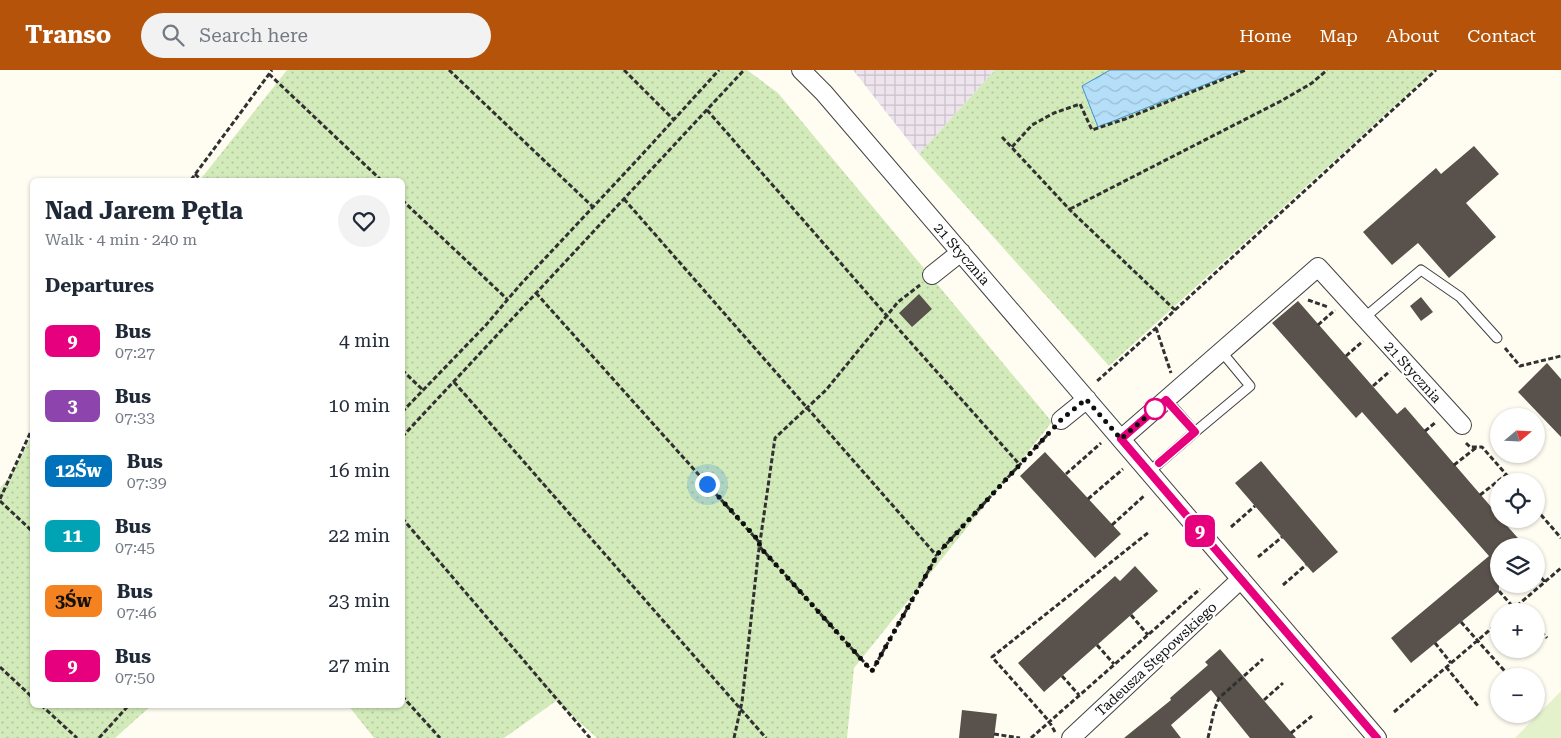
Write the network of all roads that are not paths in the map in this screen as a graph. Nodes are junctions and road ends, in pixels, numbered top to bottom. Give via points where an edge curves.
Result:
1 (801, 70) edge
2 (961, 252) junction
3 (932, 275) road end
4 (1364, 318) junction
5 (1497, 338) road end
6 (1221, 351) junction
7 (1084, 396) junction
8 (1171, 396) junction
9 (1061, 420) road end
10 (1195, 432) junction
11 (1463, 433) road end
12 (1118, 435) junction
13 (1154, 477) junction
14 (1241, 579) junction
15 (1071, 738) edge
16 (1377, 738) edge

1 - 2 street, 21 Stycznia
2 - 3 street
2 - 7 street, 21 Stycznia
4 - 5 lane via 1421,270 1460,297
4 - 6 street, 21 Stycznia via 1318,267
4 - 11 street, 21 Stycznia
6 - 8 street, 21 Stycznia
6 - 10 lane via 1250,386
7 - 9 street
7 - 12 street, 21 Stycznia
8 - 10 lane
8 - 12 street, 21 Stycznia
10 - 13 lane
12 - 13 street, 21 Stycznia
13 - 14 street, 21 Stycznia
14 - 15 street, Tadeusza Stępowskiego
14 - 16 street, 21 Stycznia

